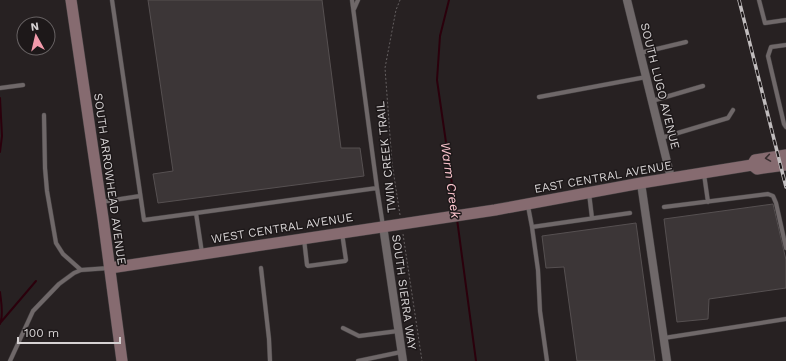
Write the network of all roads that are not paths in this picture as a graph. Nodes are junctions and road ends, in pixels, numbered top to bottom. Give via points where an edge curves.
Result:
1 (71, 0) edge
2 (112, 0) edge
3 (352, 0) edge
4 (358, 0) edge
5 (628, 0) edge
6 (759, 0) edge
7 (353, 10) junction
8 (786, 20) edge
9 (686, 42) dead end
10 (786, 45) edge
11 (640, 53) junction
12 (646, 77) junction
13 (23, 85) dead end
14 (703, 86) dead end
15 (0, 88) edge
16 (539, 97) dead end
17 (652, 101) junction
18 (733, 110) dead end
19 (44, 115) dead end
20 (786, 127) edge
21 (661, 138) junction
22 (786, 155) edge
23 (752, 165) junction
24 (786, 165) edge
25 (704, 173) junction
26 (671, 178) junction
27 (641, 183) junction
28 (378, 188) junction
29 (588, 193) junction
30 (140, 196) junction
31 (101, 202) junction
32 (708, 202) junction
33 (528, 204) junction
34 (664, 207) dead end
35 (196, 213) junction
36 (630, 213) dead end
37 (459, 215) joint
38 (592, 218) junction
39 (383, 226) junction
40 (532, 227) junction
41 (342, 233) junction
42 (304, 238) junction
43 (786, 248) edge
44 (202, 254) junction
45 (110, 268) junction
46 (261, 268) dead end
47 (81, 270) junction
48 (786, 319) edge
49 (343, 328) dead end
50 (398, 331) junction
51 (664, 338) junction
52 (401, 352) junction
53 (378, 359) edge
54 (10, 361) edge
55 (122, 361) edge
56 (270, 361) edge
57 (358, 361) edge
58 (402, 361) edge
59 (547, 361) edge
60 (667, 361) edge

1 - 31 street, SOUTH ARROWHEAD AVENUE
2 - 30 lane
3 - 7 lane
4 - 7 lane
5 - 11 street, SOUTH LUGO AVENUE
6 - 8 lane via 765,23
7 - 28 lane
9 - 11 lane
10 - 20 lane via 771,47 768,56
11 - 12 street, SOUTH LUGO AVENUE
12 - 16 lane
12 - 17 street, SOUTH LUGO AVENUE
13 - 15 lane
14 - 17 lane
17 - 21 street, SOUTH LUGO AVENUE
18 - 21 lane via 728,118
19 - 47 lane via 46,183 56,243 63,254
21 - 26 street, SOUTH LUGO AVENUE
22 -> 23 street, EAST CENTRAL AVENUE via 755,160
23 - 24 street, EAST CENTRAL AVENUE via 757,169
23 - 25 street, EAST CENTRAL AVENUE
25 - 26 street, EAST CENTRAL AVENUE
25 - 32 lane
26 - 27 street, EAST CENTRAL AVENUE
27 - 29 street, EAST CENTRAL AVENUE
27 - 51 street
28 - 35 lane
28 - 39 lane
29 - 33 street, EAST CENTRAL AVENUE
29 - 38 lane
30 - 31 lane
30 - 35 lane via 144,220
31 - 45 street, SOUTH ARROWHEAD AVENUE
32 - 34 lane
32 - 43 lane via 768,194 773,196
33 - 37 street, EAST CENTRAL AVENUE
33 - 40 lane
35 - 44 lane
36 - 38 lane
37 - 39 street, WEST CENTRAL AVENUE
38 - 40 lane
39 - 41 street, WEST CENTRAL AVENUE
39 - 50 street, SOUTH SIERRA WAY
40 - 59 lane
41 - 42 street, WEST CENTRAL AVENUE
41 - 42 lane via 345,261 308,266
42 - 44 street, WEST CENTRAL AVENUE
44 - 45 street, WEST CENTRAL AVENUE
45 - 47 lane
45 - 55 street, SOUTH ARROWHEAD AVENUE
46 - 56 lane via 270,339
47 - 54 lane via 59,284 33,312
48 - 51 lane
49 - 50 lane via 359,336
50 - 52 street, SOUTH SIERRA WAY
51 - 60 street
52 - 53 lane
52 - 58 street, SOUTH SIERRA WAY
53 - 57 lane

